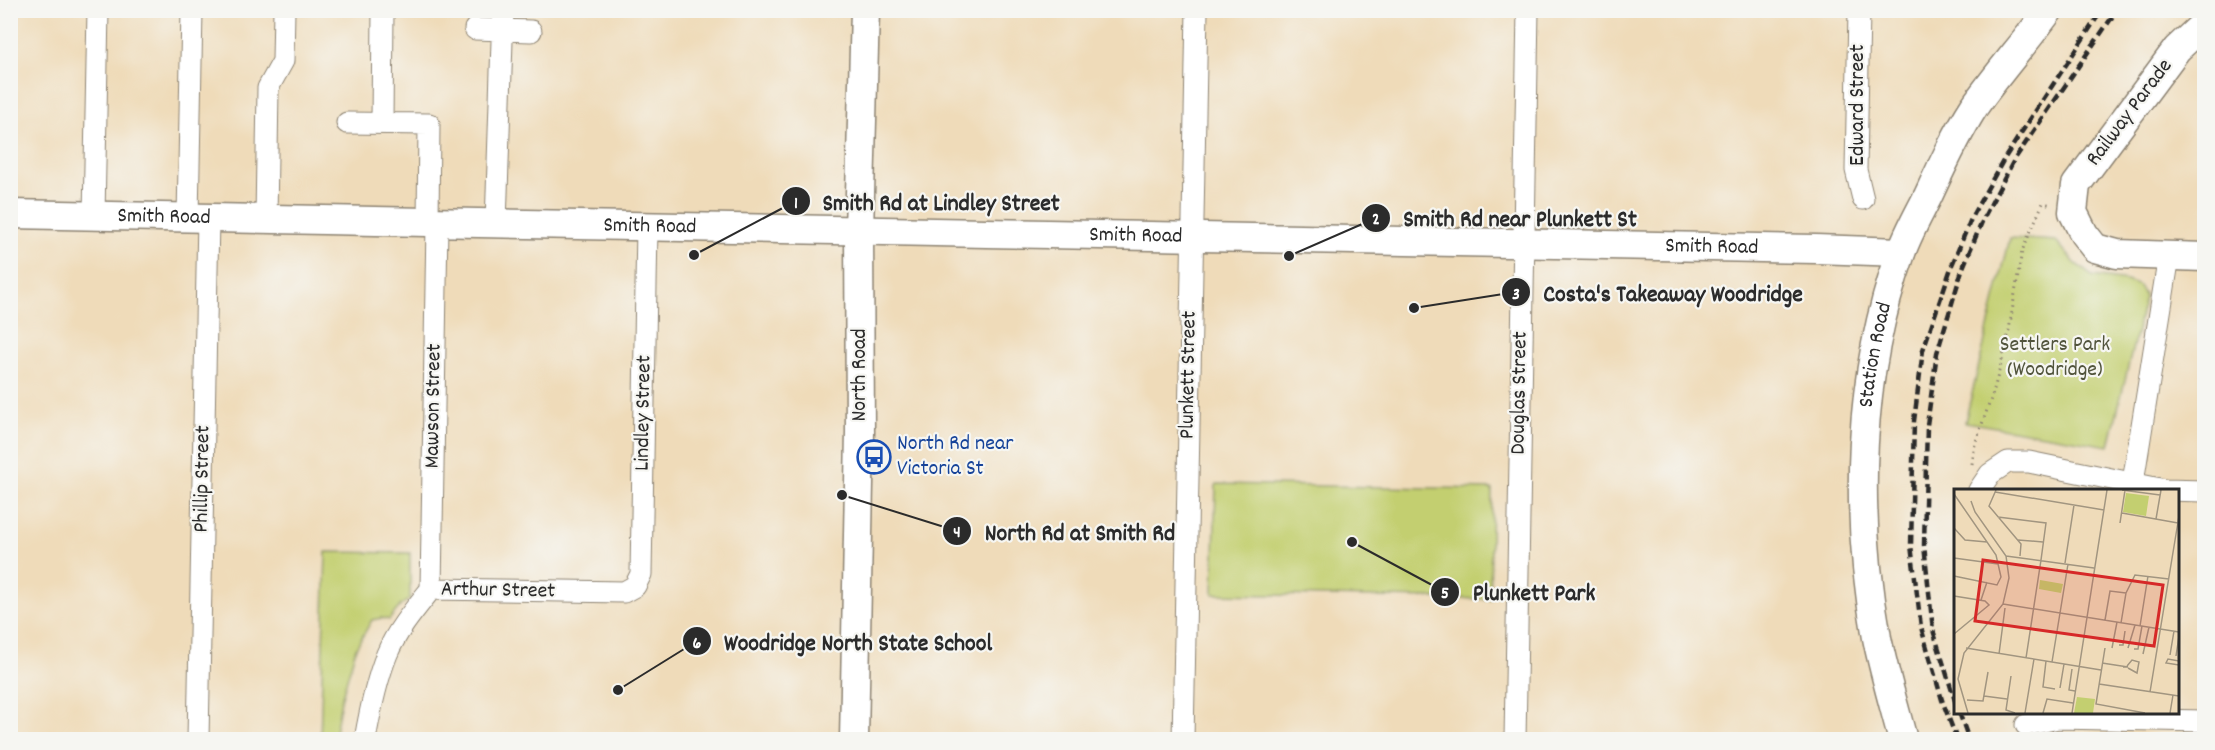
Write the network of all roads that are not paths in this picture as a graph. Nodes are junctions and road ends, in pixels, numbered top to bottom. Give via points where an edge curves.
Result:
1 (98, 10) edge
2 (192, 10) edge
3 (284, 10) edge
4 (382, 10) edge
5 (865, 10) edge
6 (1197, 10) edge
7 (1528, 10) edge
8 (1859, 10) edge
9 (2049, 10) edge
10 (503, 20) edge
11 (2205, 24) edge
12 (475, 29) dead end
13 (531, 31) dead end
14 (347, 123) dead end
15 (382, 123) junction
16 (1863, 199) dead end
17 (10, 214) edge
18 (94, 216) junction
19 (198, 218) junction
20 (266, 220) junction
21 (433, 223) junction
22 (496, 224) junction
23 (647, 227) junction
24 (859, 231) junction
25 (1192, 238) junction
26 (1523, 244) junction
27 (1901, 252) junction
28 (2169, 256) junction
29 (2205, 257) edge
30 (2133, 482) junction
31 (1984, 483) edge
32 (2161, 489) edge
33 (2179, 490) edge
34 (2205, 491) edge
35 (431, 589) junction
36 (624, 592) joint
37 (2205, 722) edge
38 (2026, 726) edge
39 (198, 740) edge
40 (365, 740) edge
41 (854, 740) edge
42 (1183, 740) edge
43 (1515, 740) edge
44 (1903, 740) edge

1 - 18 street
2 - 19 street, Phillip Street
3 - 20 street via 283,61 268,88
4 - 15 street
5 - 24 street, North Road
6 - 25 street, Plunkett Street
7 - 26 street, Douglas Street
8 - 16 street, Edward Street via 1856,170
9 - 27 street, Station Road via 1974,107
10 - 12 street
10 - 13 street
10 - 22 street
11 - 28 street, Railway Parade via 2171,57 2076,185 2073,212 2095,248 2117,254
14 - 15 street
15 - 21 street, Mawson Street via 429,124
17 - 18 street, Smith Road
18 - 19 street, Smith Road
19 - 20 street, Smith Road
19 - 39 street, Phillip Street
20 - 21 street, Smith Road
21 - 22 street, Smith Road
21 - 35 street, Mawson Street
22 - 23 street, Smith Road
23 - 24 street, Smith Road
23 - 36 street, Lindley Street via 640,574 635,586
24 - 25 street, Smith Road
24 - 41 street, North Road
25 - 26 street, Smith Road
25 - 42 street, Plunkett Street
26 - 27 street, Smith Road
26 - 43 street, Douglas Street
27 - 44 street, Station Road via 1869,383 1862,453 1876,628
28 - 29 street
28 - 30 street
30 - 31 street via 2029,462 2008,462
30 - 32 street
33 - 34 street
35 - 36 street, Arthur Street
35 - 40 street, Arthur Street via 388,653
37 - 38 street via 2058,718

